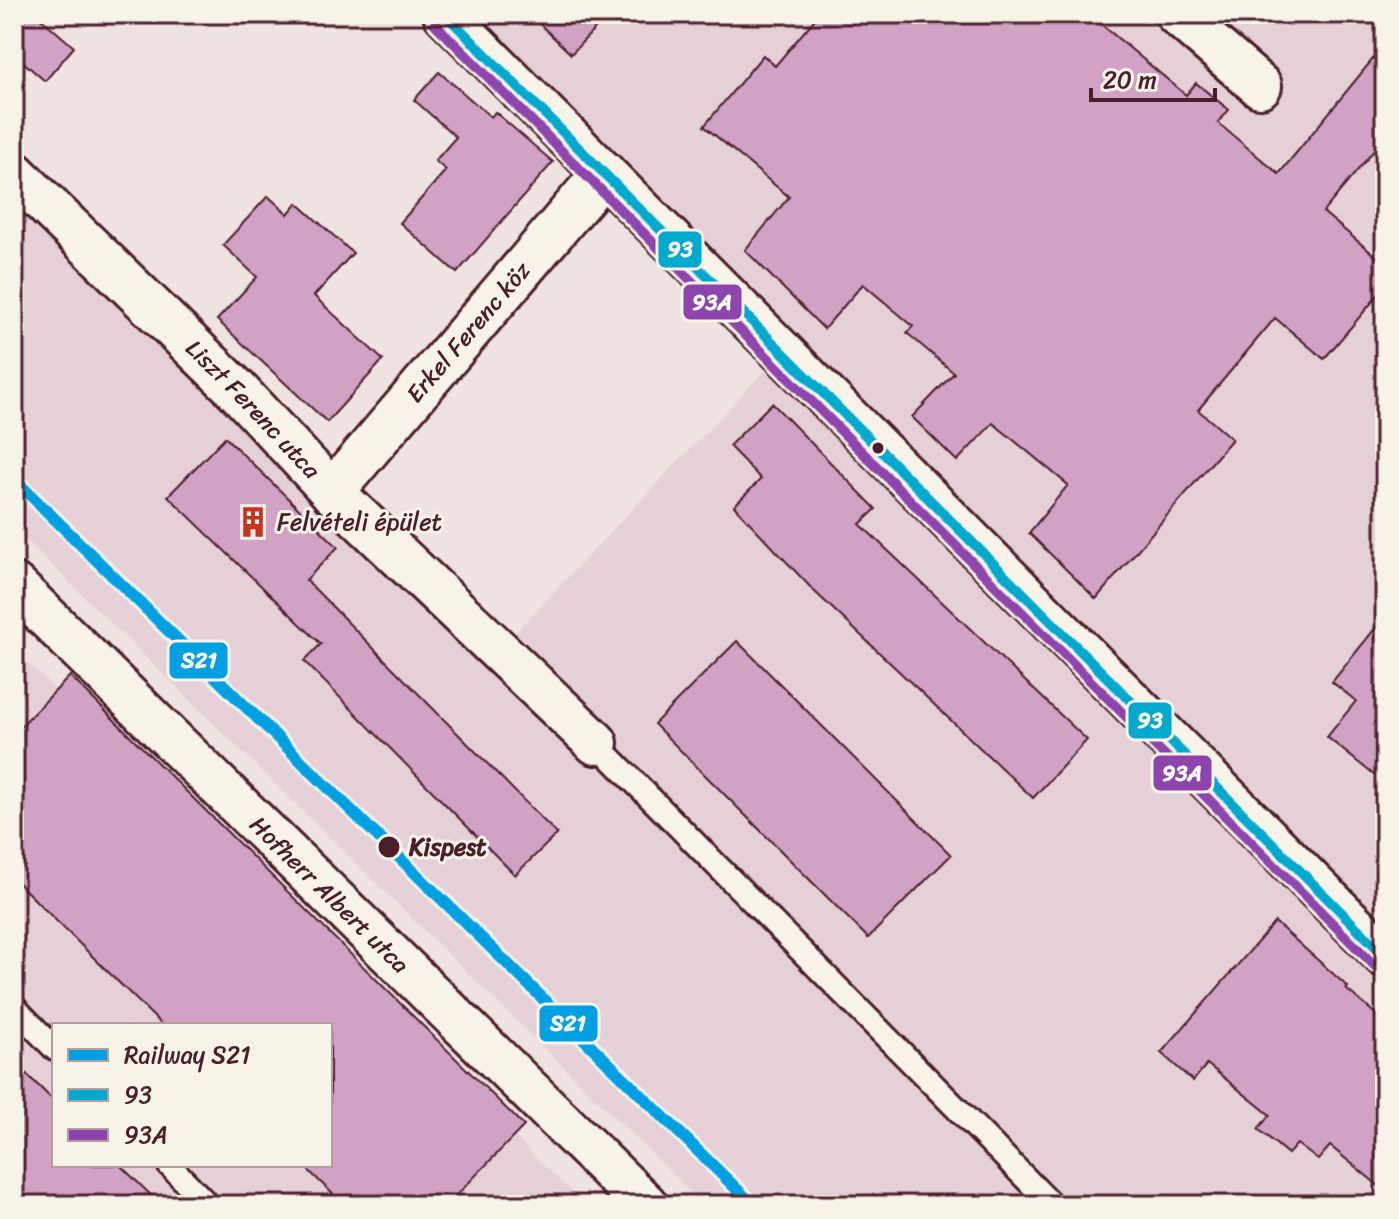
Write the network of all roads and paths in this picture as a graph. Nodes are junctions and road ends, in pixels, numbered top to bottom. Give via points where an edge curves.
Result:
1 (445, 14) edge
2 (1177, 14) edge
3 (1260, 86) dead end
4 (14, 173) edge
5 (604, 173) junction
6 (332, 492) junction
7 (14, 585) edge
8 (596, 743) joint
9 (1385, 956) edge
10 (14, 1007) edge
11 (52, 1046) edge
12 (171, 1167) edge
13 (208, 1205) edge
14 (646, 1205) edge
15 (1052, 1205) edge

1 - 5 street
2 - 3 street
4 - 6 street, Liszt Ferenc utca via 235,388
5 - 6 street, Erkel Ferenc köz
5 - 9 street
6 - 8 street, Liszt Ferenc utca
7 - 14 street, Hofherr Albert utca
8 - 15 lane
10 - 11 lane
12 - 13 lane

